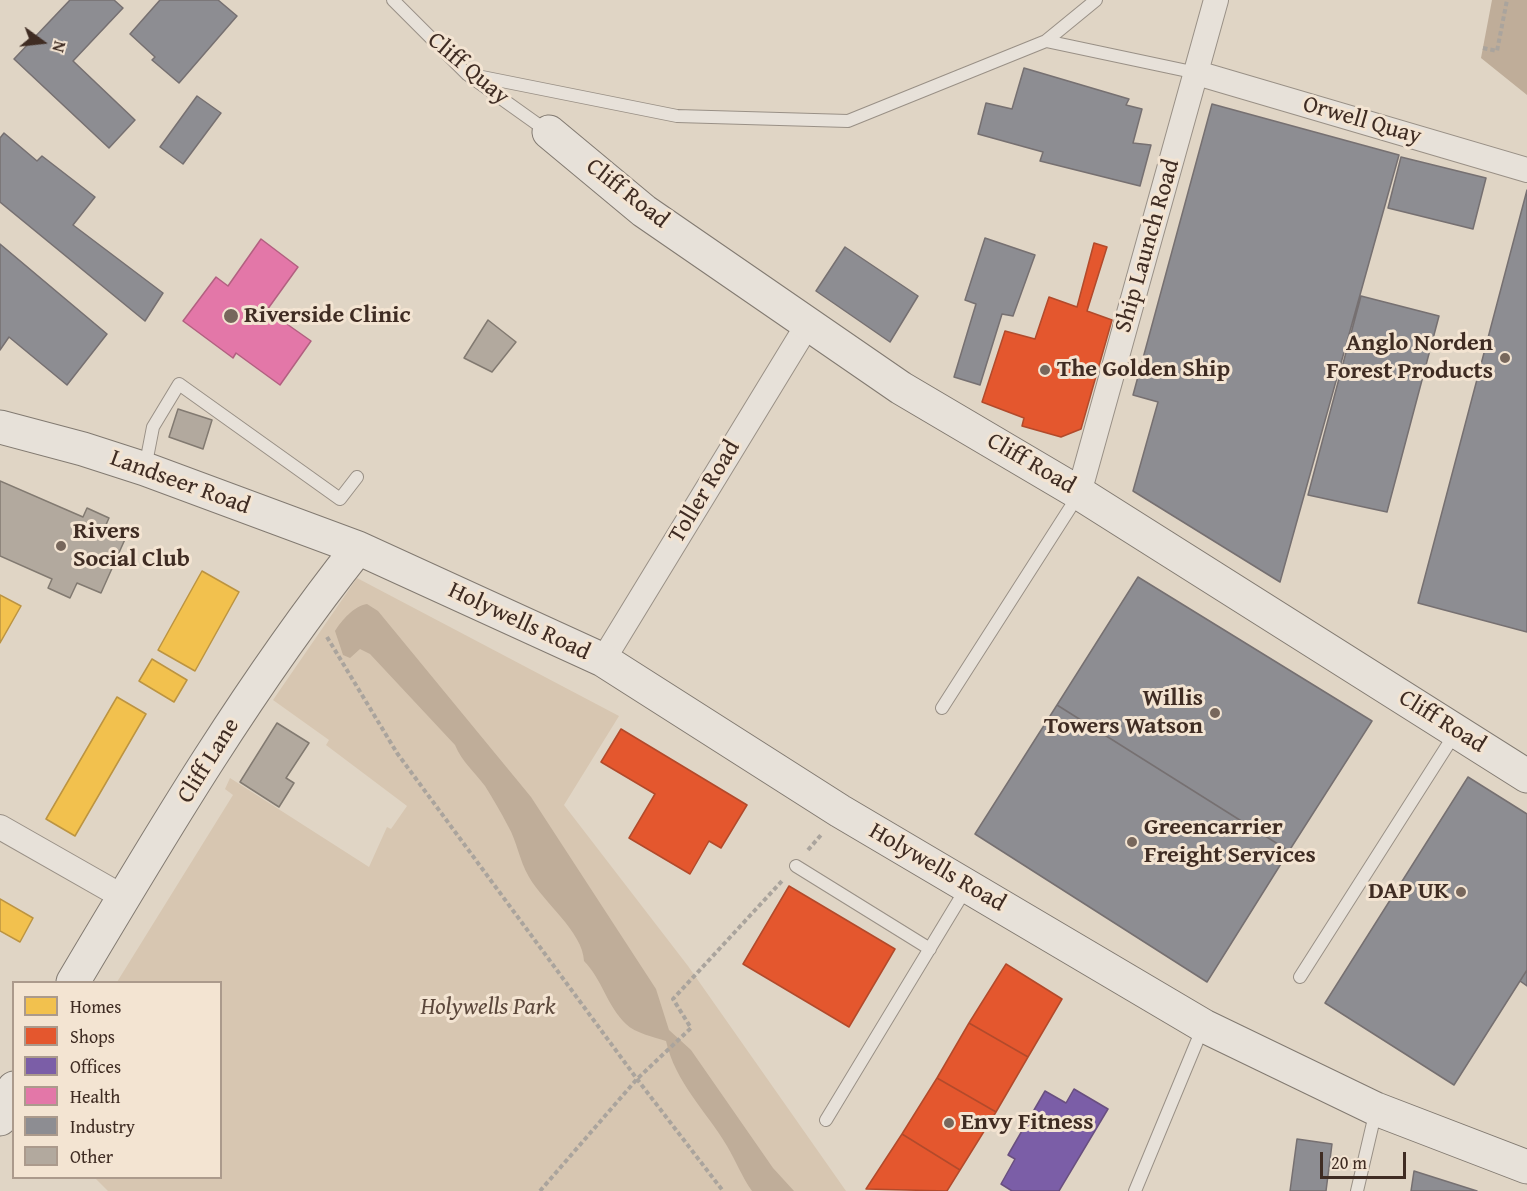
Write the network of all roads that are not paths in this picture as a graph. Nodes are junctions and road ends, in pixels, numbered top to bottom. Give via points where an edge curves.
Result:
1 (393, 0) edge
2 (1096, 0) edge
3 (1216, 0) edge
4 (1046, 41) junction
5 (1197, 73) junction
6 (467, 74) junction
7 (549, 132) joint
8 (1527, 170) edge
9 (808, 324) junction
10 (0, 427) edge
11 (145, 469) junction
12 (357, 477) dead end
13 (1079, 492) junction
14 (358, 548) junction
15 (603, 660) junction
16 (942, 708) dead end
17 (1457, 731) junction
18 (1527, 776) edge
19 (0, 827) edge
20 (796, 866) road end
21 (968, 886) junction
22 (123, 897) junction
23 (930, 949) junction
24 (1300, 977) dead end
25 (74, 981) edge
26 (1204, 1026) junction
27 (12, 1092) edge
28 (1376, 1109) junction
29 (0, 1119) edge
30 (826, 1120) dead end
31 (1527, 1167) edge
32 (1135, 1191) edge
33 (1357, 1191) edge

1 - 6 lane, Cliff Quay
2 - 4 lane
3 - 5 street, Ship Launch Road
4 - 5 lane
4 - 6 lane via 848,121 677,117
5 - 8 street, Orwell Quay
5 - 13 street, Ship Launch Road
6 - 7 lane, Cliff Quay
7 - 9 street, Cliff Road via 644,211
9 - 13 street, Cliff Road via 901,388
9 - 15 street, Toller Road
10 - 11 street, Landseer Road
11 - 12 lane via 153,427 179,384 340,499
11 - 14 street, Landseer Road
13 - 16 lane
13 - 17 street, Cliff Road
14 - 15 street, Holywells Road
14 - 22 street, Cliff Lane via 310,609 253,693
15 - 21 street, Holywells Road via 840,811
17 - 18 street, Cliff Road
17 - 24 lane
19 - 22 street
20 - 23 lane
21 - 23 lane
21 - 26 street, Holywells Road
22 - 25 street, Cliff Lane
23 - 30 lane
26 - 28 street, Holywells Road
26 - 32 lane
27 - 29 street
28 - 31 street, Holywells Road
28 - 33 lane

